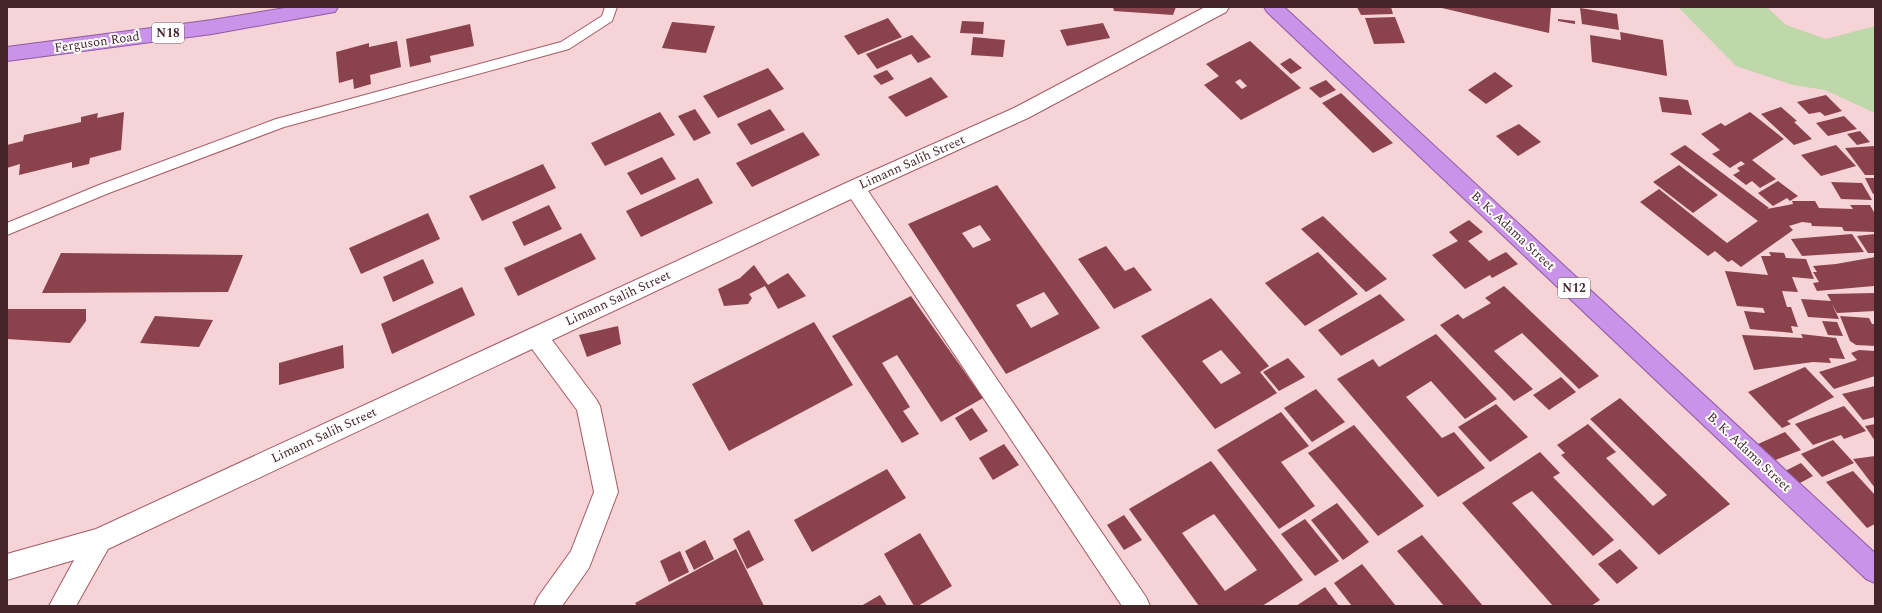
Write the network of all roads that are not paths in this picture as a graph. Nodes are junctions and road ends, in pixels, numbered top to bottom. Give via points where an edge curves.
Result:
1 (329, 7) edge
2 (611, 7) edge
3 (1220, 7) edge
4 (1273, 7) edge
5 (7, 54) edge
6 (855, 188) junction
7 (7, 229) edge
8 (536, 336) junction
9 (99, 540) junction
10 (7, 567) edge
11 (1875, 570) edge
12 (62, 606) edge
13 (547, 606) edge
14 (1137, 606) edge

1 - 5 highway, Ferguson Road / N18 via 212,27
2 - 7 lane via 608,18 565,46 281,123 104,189
3 - 6 street, Limann Salih Street via 1021,113
4 - 11 highway, B. K. Adama Street / N12
6 - 8 street, Limann Salih Street
6 - 14 street
8 - 9 street, Limann Salih Street
8 - 13 street via 588,406 606,492 580,559
9 - 10 street, Limann Salih Street
9 - 12 street

